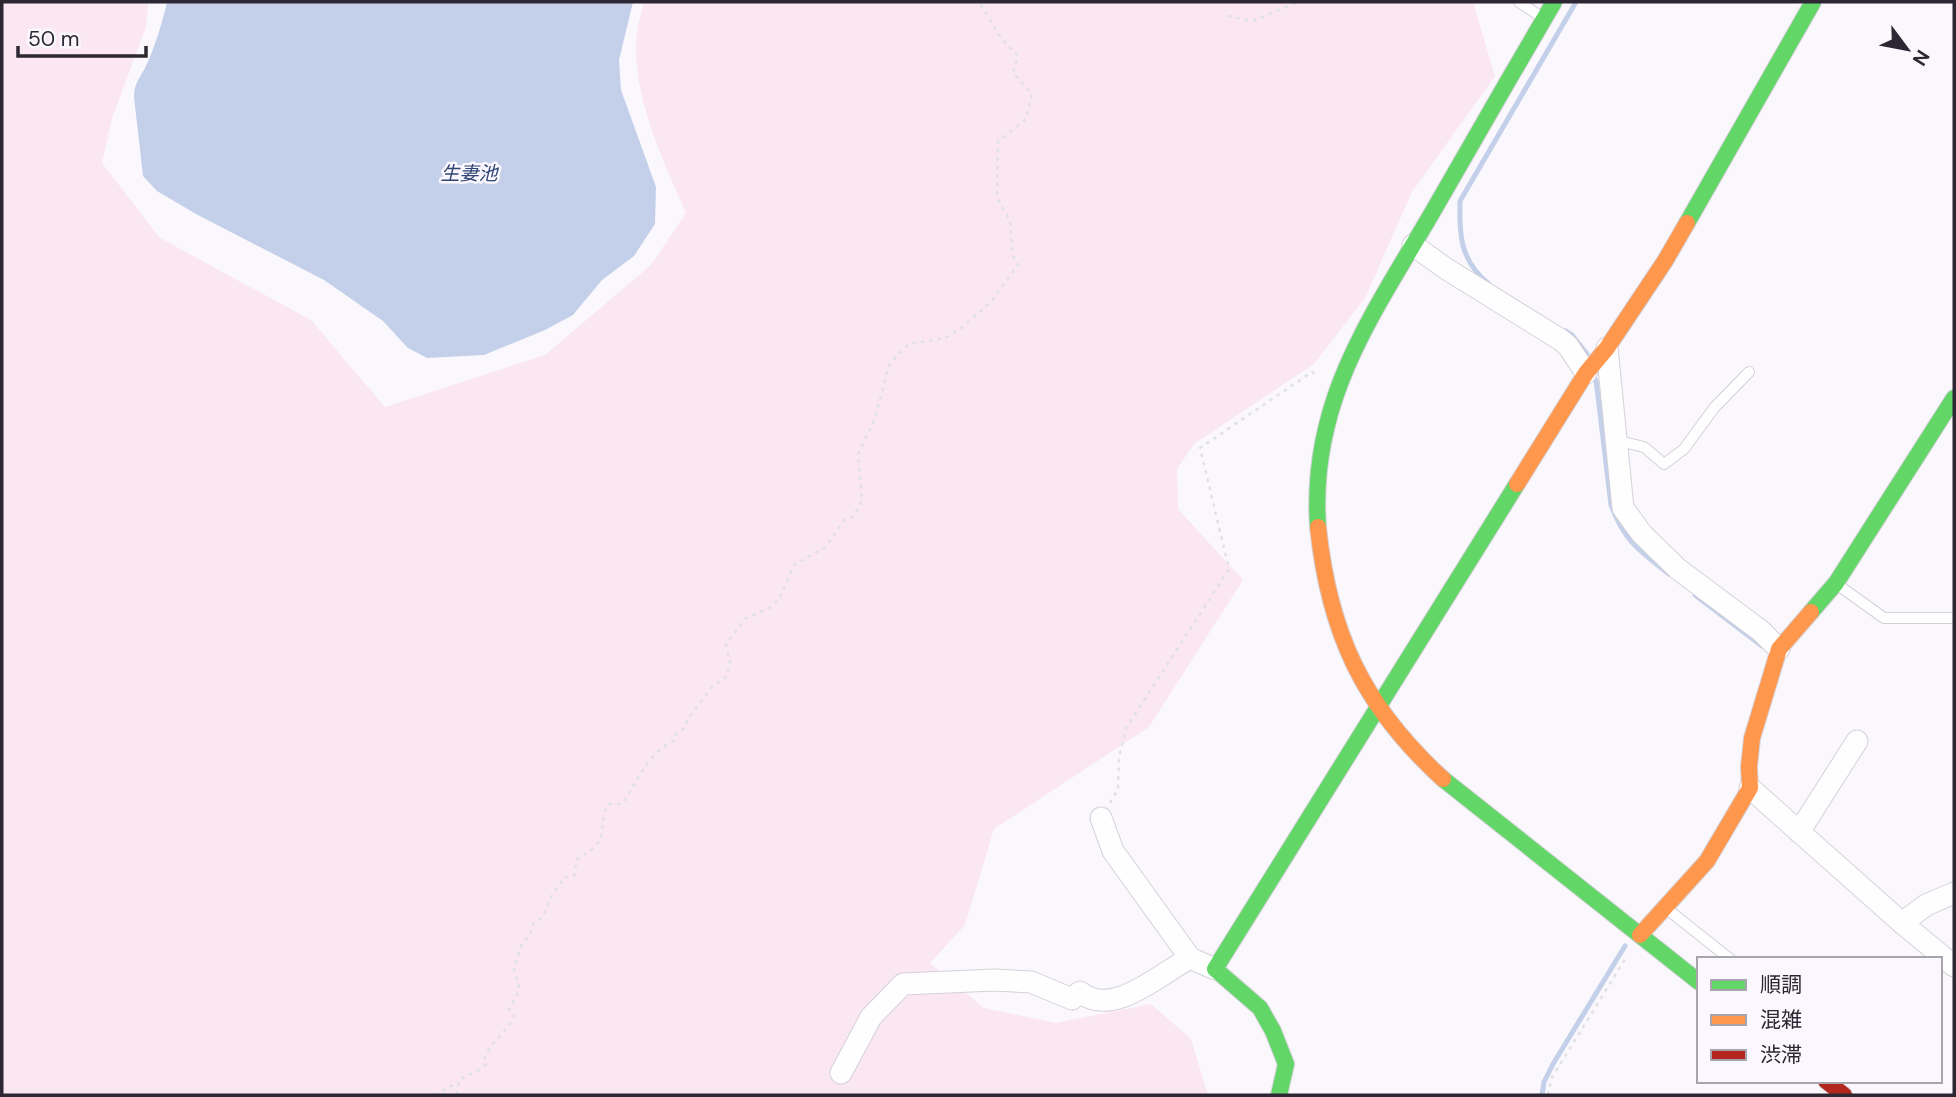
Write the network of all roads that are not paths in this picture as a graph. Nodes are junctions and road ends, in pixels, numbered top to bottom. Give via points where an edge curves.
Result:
1 (1519, 2) edge
2 (1554, 2) edge
3 (1813, 2) edge
4 (1544, 19) junction
5 (1413, 244) junction
6 (1607, 348) junction
7 (1749, 372) dead end
8 (1586, 373) junction
9 (1954, 398) edge
10 (1615, 440) junction
11 (1836, 583) junction
12 (1954, 618) edge
13 (1779, 649) junction
14 (1379, 708) junction
15 (1857, 741) dead end
16 (1749, 788) junction
17 (1101, 818) road end
18 (1799, 832) junction
19 (1954, 893) edge
20 (1665, 907) junction
21 (1902, 923) junction
22 (1640, 935) junction
23 (1728, 957) edge
24 (1190, 958) junction
25 (1954, 966) edge
26 (1215, 969) junction
27 (1697, 980) edge
28 (841, 1073) dead end
29 (1829, 1083) edge
30 (1279, 1095) edge
31 (1844, 1095) edge

1 - 4 lane
2 - 4 street
3 - 6 street via 1665,261
4 - 5 street
5 - 8 street via 1561,340
5 - 14 street via 1380,298 1338,385 1323,440 1316,495 1318,546 1334,618 1354,666
6 - 8 street
6 - 10 street
7 - 10 lane via 1714,408 1684,449 1664,464 1644,447
8 - 14 street
9 - 11 street
10 - 13 street via 1623,508 1642,534 1678,569
11 - 12 lane via 1884,618
11 - 13 street
13 - 16 street via 1752,738
14 - 22 street via 1398,735 1456,792
14 - 26 street
15 - 18 street
16 - 18 street
16 - 20 street via 1707,861
17 - 24 street via 1113,851
18 - 21 street
19 - 21 street via 1926,905
20 - 22 street
20 - 23 lane
21 - 25 street
22 - 27 street
24 - 26 street
24 - 28 street via 1111,1001 1088,999 1075,987 1072,999 1031,982 994,979 903,984 871,1017
26 - 30 street via 1261,1008 1273,1031 1286,1064
29 - 31 street

